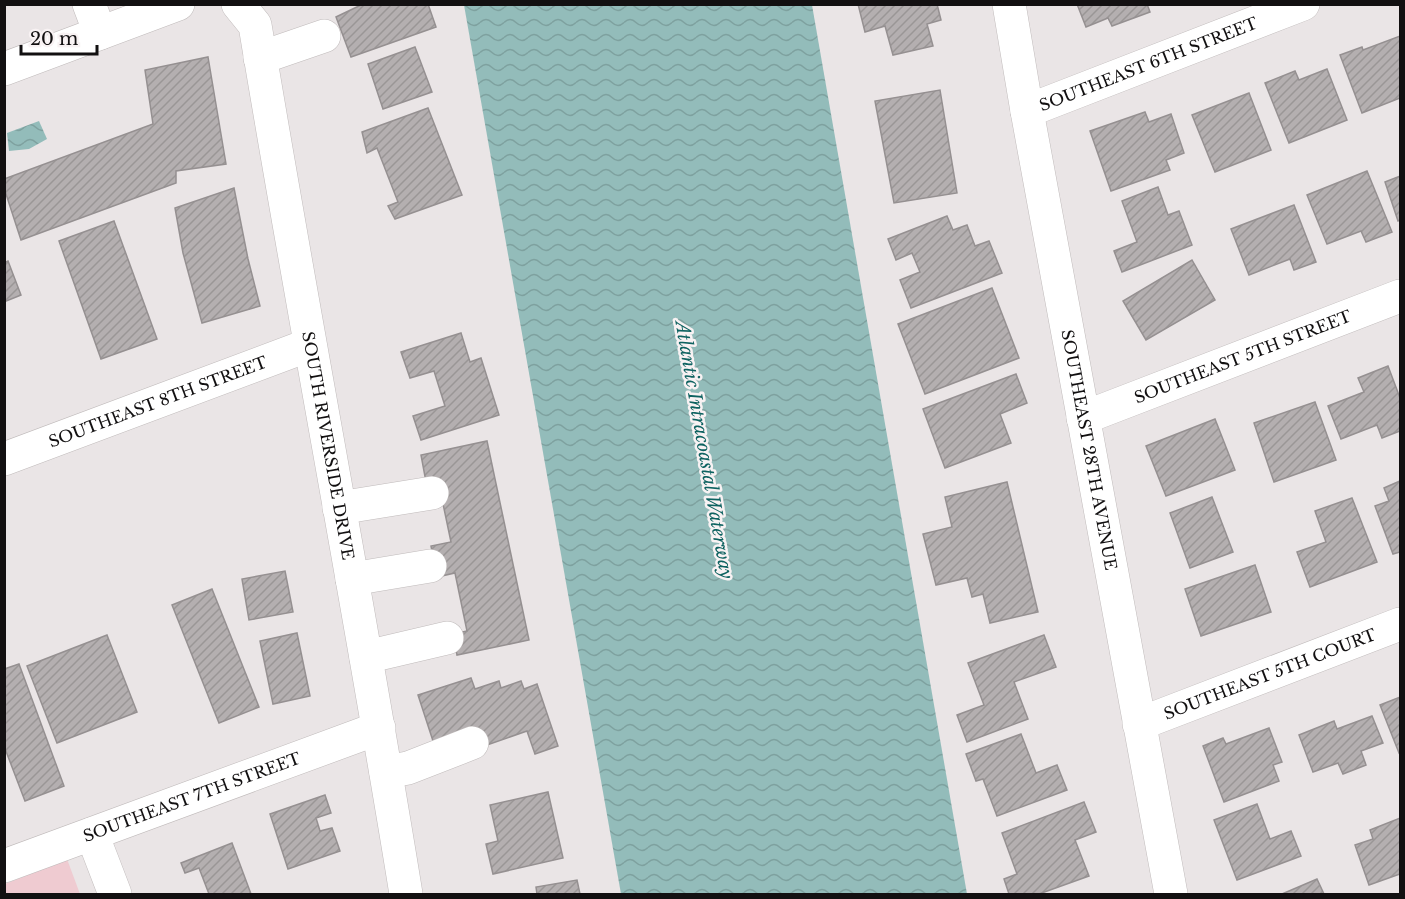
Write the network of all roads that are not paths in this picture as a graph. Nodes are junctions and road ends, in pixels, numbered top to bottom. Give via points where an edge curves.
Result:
1 (177, 4) edge
2 (1010, 4) edge
3 (1303, 4) edge
4 (244, 8) edge
5 (94, 19) edge
6 (324, 36) dead end
7 (260, 58) junction
8 (4, 69) edge
9 (1027, 111) junction
10 (1401, 296) edge
11 (309, 345) junction
12 (1083, 417) junction
13 (4, 459) edge
14 (432, 492) dead end
15 (339, 508) junction
16 (430, 566) dead end
17 (352, 579) junction
18 (1401, 624) edge
19 (447, 638) dead end
20 (366, 657) junction
21 (1139, 724) junction
22 (379, 728) junction
23 (472, 744) dead end
24 (386, 772) junction
25 (92, 834) junction
26 (4, 867) edge
27 (115, 894) edge
28 (406, 894) edge
29 (1170, 894) edge

1 - 5 street
2 - 9 street, SOUTHEAST 28TH AVENUE
3 - 9 street, SOUTHEAST 6TH STREET
4 - 7 street, SOUTH RIVERSIDE DRIVE via 255,25
5 - 8 street
6 - 7 street
7 - 11 street, SOUTH RIVERSIDE DRIVE
9 - 12 street, SOUTHEAST 28TH AVENUE
10 - 12 street, SOUTHEAST 5TH STREET
11 - 13 street, SOUTHEAST 8TH STREET
11 - 15 street, SOUTH RIVERSIDE DRIVE
12 - 21 street, SOUTHEAST 28TH AVENUE
14 - 15 street
15 - 17 street, SOUTH RIVERSIDE DRIVE
16 - 17 street
17 - 20 street, SOUTH RIVERSIDE DRIVE
18 - 21 street, SOUTHEAST 5TH COURT
19 - 20 street
20 - 22 street, SOUTH RIVERSIDE DRIVE
21 - 29 street, SOUTHEAST 28TH AVENUE
22 - 24 street, SOUTH RIVERSIDE DRIVE
22 - 25 street, SOUTHEAST 7TH STREET
23 - 24 street via 408,768
24 - 28 street, SOUTH RIVERSIDE DRIVE
25 - 26 street, SOUTHEAST 7TH STREET
25 - 27 street

